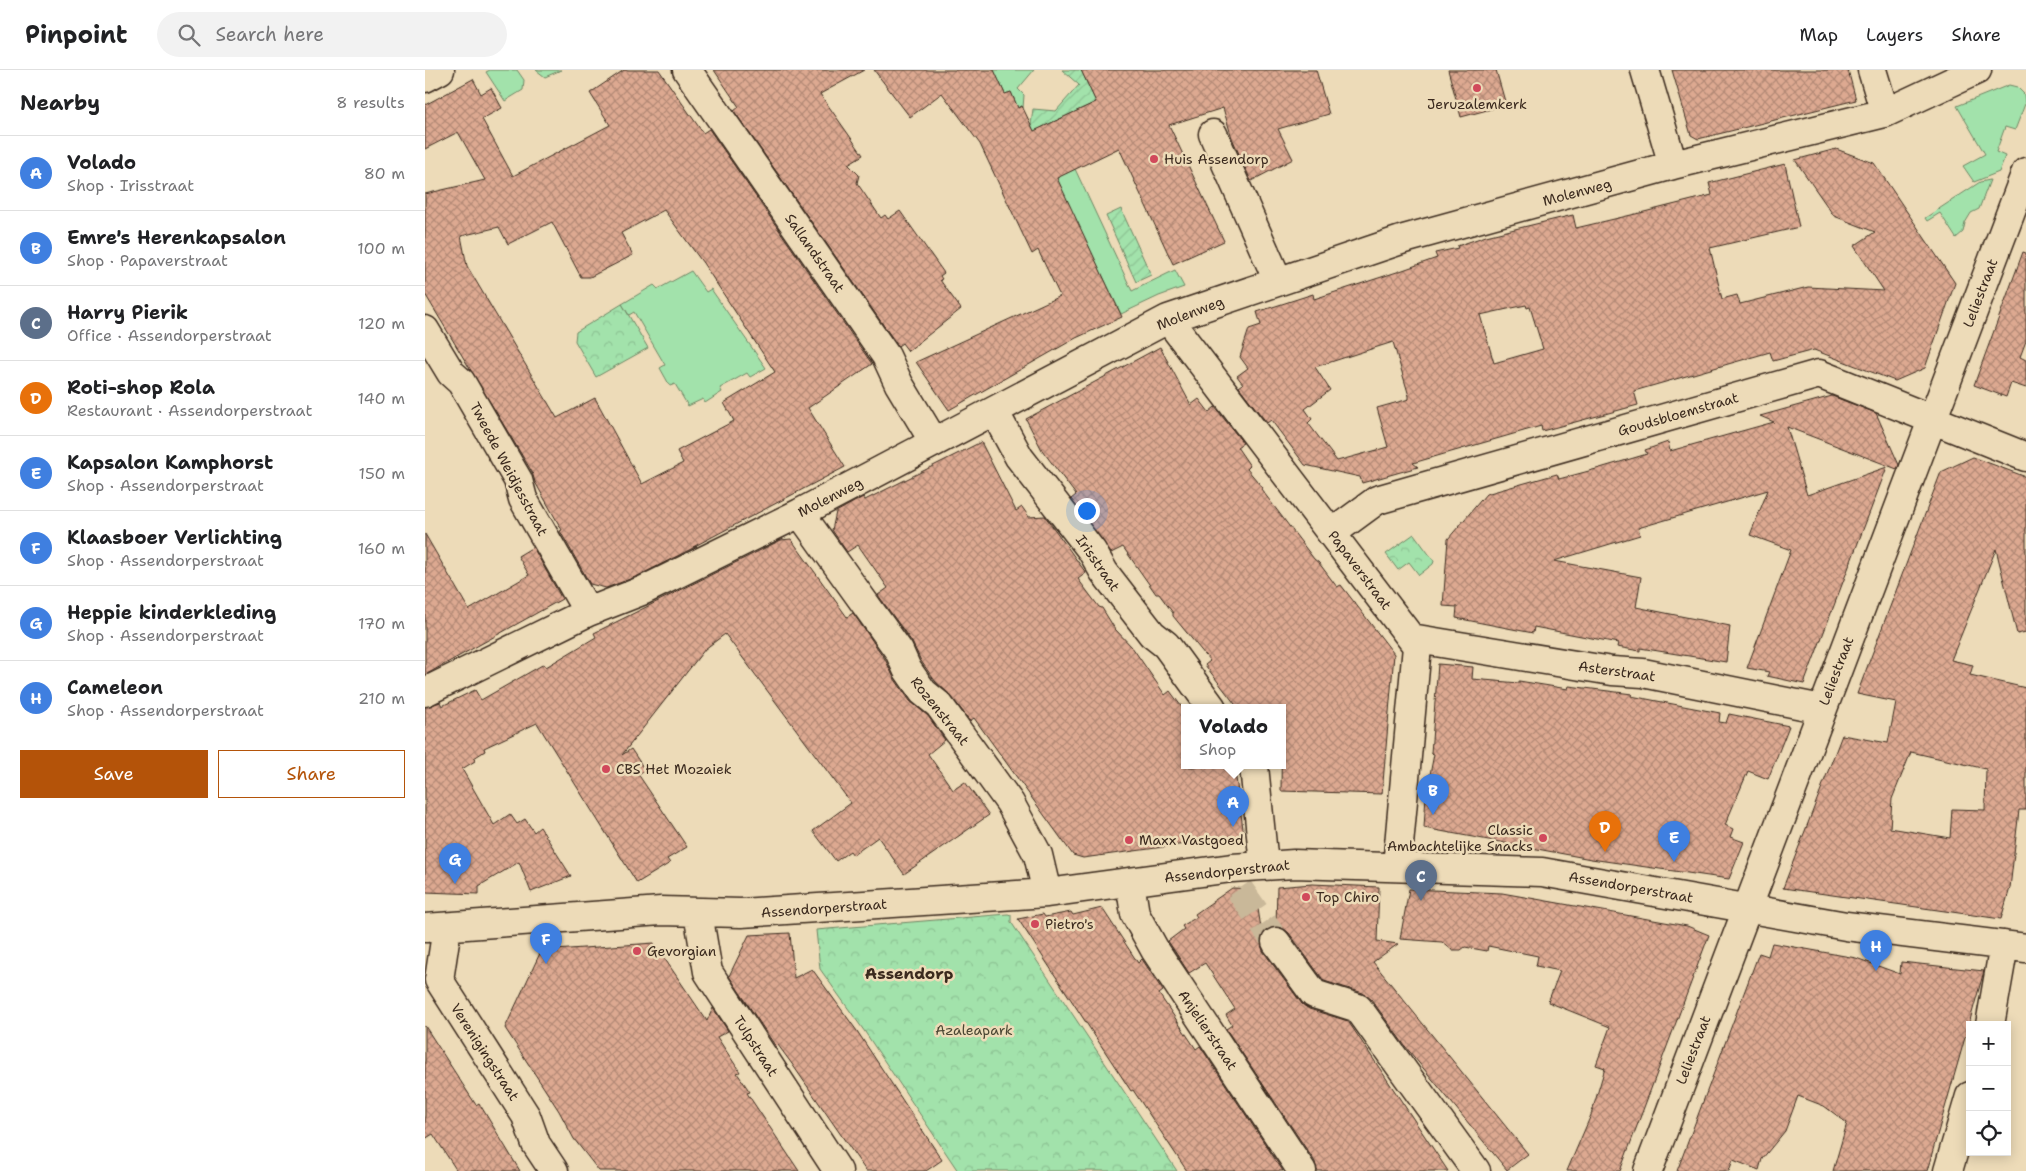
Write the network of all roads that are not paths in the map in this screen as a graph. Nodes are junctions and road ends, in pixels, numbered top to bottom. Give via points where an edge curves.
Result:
1 (440, 70) edge
2 (687, 70) edge
3 (1645, 70) edge
4 (1872, 70) edge
5 (1977, 70) edge
6 (425, 78) edge
7 (1885, 113) junction
8 (1213, 134) dead end
9 (1673, 165) junction
10 (2026, 172) edge
11 (2020, 208) edge
12 (1278, 280) junction
13 (1168, 319) junction
14 (425, 330) edge
15 (994, 411) junction
16 (1932, 419) junction
17 (934, 442) junction
18 (2026, 457) edge
19 (800, 513) junction
20 (1332, 533) junction
21 (588, 612) junction
22 (1411, 638) junction
23 (425, 692) edge
24 (1208, 704) edge
25 (1822, 709) junction
26 (1254, 769) edge
27 (1264, 865) junction
28 (1397, 867) junction
29 (1130, 882) junction
30 (1047, 893) junction
31 (1747, 908) junction
32 (698, 913) junction
33 (436, 928) edge
34 (1276, 942) tunnel mouth
35 (2015, 946) edge
36 (1991, 1021) edge
37 (1966, 1110) edge
38 (553, 1171) edge
39 (837, 1171) edge
40 (1302, 1171) edge
41 (1476, 1171) edge
42 (1648, 1171) edge
43 (1949, 1171) edge

1 - 6 street
2 - 17 street, Sallandstraat via 886,356
3 - 9 street
4 - 7 street
5 - 7 street, Molenweg
7 - 9 street, Molenweg
8 - 12 street
9 - 12 street, Molenweg via 1404,238
10 - 11 street, Leliestraat
11 - 16 street, Leliestraat
12 - 13 street, Molenweg
13 - 15 street, Molenweg
13 - 20 street, Papaverstraat
14 - 21 street, Tweede Weidjesstraat via 451,373 461,382 518,480 523,500
15 - 17 street, Molenweg
15 - 24 street, Irisstraat via 1019,457
16 - 18 street, Goudsbloemstraat
16 - 20 street, Goudsbloemstraat via 1819,374 1377,500
16 - 25 street, Leliestraat
17 - 19 street, Molenweg
19 - 21 street, Molenweg via 644,590
19 - 30 street, Rozenstraat via 899,651 923,692 939,705 1010,803 1038,855
20 - 22 street, Papaverstraat
21 - 23 street, Molenweg
22 - 25 street, Asterstraat via 1643,674
22 - 28 street, Papaverstraat via 1417,646
25 - 31 street, Leliestraat
26 - 27 street
27 - 28 street, Assendorperstraat
27 - 29 street, Assendorperstraat via 1235,878
28 - 31 street, Assendorperstraat via 1542,872
29 - 30 street, Assendorperstraat
29 - 40 street, Anjelierstraat via 1135,914 1155,950
30 - 32 street, Assendorperstraat
31 - 35 street, Assendorperstraat via 1846,926
31 - 42 street, Leliestraat
32 - 33 street, Assendorperstraat via 661,911
32 - 39 street, Tulpstraat via 708,972
33 - 38 street, Verenigingstraat via 439,980 526,1116 536,1144
34 - 41 street via 1313,994 1358,1008
35 - 36 street
37 - 43 street

